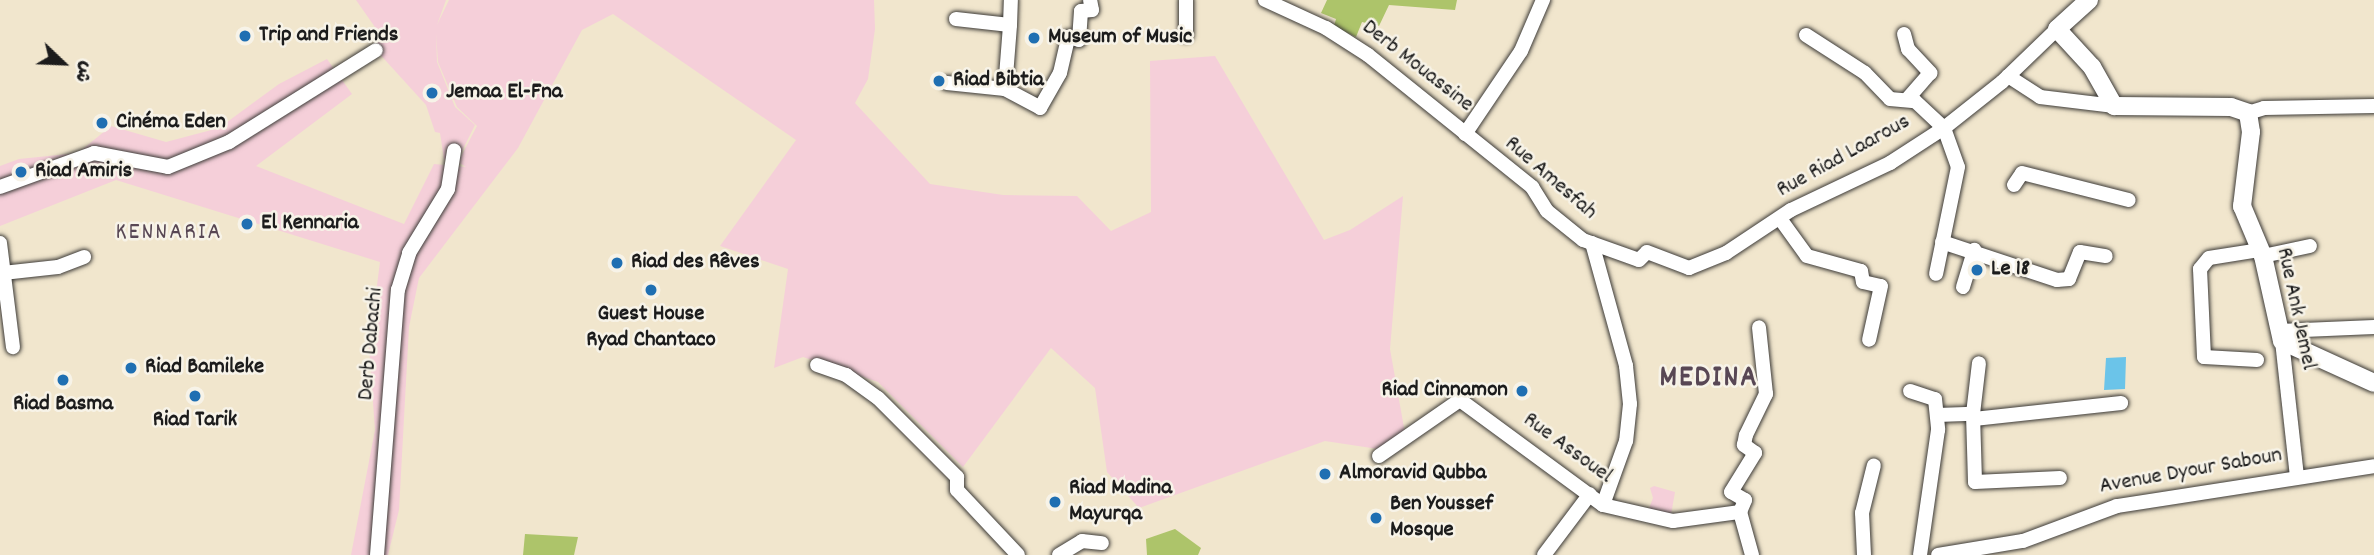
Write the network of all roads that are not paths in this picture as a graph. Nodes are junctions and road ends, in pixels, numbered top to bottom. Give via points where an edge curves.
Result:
1 (1011, 0) edge
2 (1090, 0) edge
3 (1186, 0) edge
4 (1267, 0) edge
5 (1543, 0) edge
6 (2089, 0) edge
7 (956, 19) dead end
8 (1010, 25) junction
9 (2057, 29) junction
10 (1904, 34) dead end
11 (1186, 35) dead end
12 (1806, 35) dead end
13 (376, 50) dead end
14 (2008, 76) junction
15 (947, 83) dead end
16 (1005, 89) junction
17 (1908, 99) junction
18 (2114, 106) junction
19 (2374, 106) edge
20 (2248, 113) junction
21 (1944, 128) junction
22 (1465, 134) junction
23 (454, 150) dead end
24 (2014, 185) dead end
25 (0, 187) edge
26 (2129, 200) dead end
27 (1781, 220) junction
28 (1942, 242) junction
29 (0, 243) edge
30 (1592, 243) junction
31 (2310, 246) dead end
32 (1974, 250) junction
33 (2262, 253) junction
34 (2106, 256) dead end
35 (84, 257) dead end
36 (1936, 274) dead end
37 (2, 279) edge
38 (1963, 287) dead end
39 (1759, 327) dead end
40 (2374, 327) edge
41 (2281, 336) junction
42 (1869, 340) dead end
43 (13, 347) dead end
44 (2257, 360) dead end
45 (1979, 363) dead end
46 (817, 365) dead end
47 (2374, 383) edge
48 (1910, 391) dead end
49 (2121, 403) dead end
50 (1937, 415) junction
51 (1974, 416) junction
52 (1379, 456) dead end
53 (1874, 465) dead end
54 (2374, 466) edge
55 (2297, 477) junction
56 (2060, 478) dead end
57 (1590, 494) junction
58 (1603, 505) junction
59 (1740, 512) junction
60 (1102, 543) dead end
61 (377, 555) edge
62 (1018, 555) edge
63 (1059, 555) edge
64 (1544, 555) edge
65 (1752, 555) edge
66 (1864, 555) edge
67 (1920, 555) edge
68 (1938, 555) edge

1 - 8 street
2 - 16 street via 1092,10 1081,11 1079,40 1068,37 1060,73 1040,108
3 - 11 street
4 - 22 street, Derb Mouassine via 1326,28 1368,55
5 - 22 street via 1521,51
6 - 9 street, Rue Riad Laarous
7 - 8 street
8 - 16 street
9 - 14 street, Rue Riad Laarous
9 - 18 street via 2092,67
10 - 17 street via 1908,49 1930,73
12 - 17 street via 1865,73 1890,99
13 - 25 street via 229,142 168,167 94,153
14 - 18 street via 2040,97
14 - 21 street, Rue Riad Laarous
15 - 16 street
17 - 21 street
18 - 20 street via 2231,107
19 - 20 street via 2264,108
20 - 33 street, Rue Ank Jemel via 2251,132 2242,206
21 - 27 street, Rue Riad Laarous via 1890,163
21 - 28 street via 1958,167
22 - 30 street, Rue Amesfah via 1532,187 1552,216
23 - 61 street, Derb Dabachi via 447,189 409,253 395,310
24 - 26 street via 2022,173
27 - 30 street, Rue Riad Laarous via 1726,253 1689,268 1647,252 1639,260
27 - 42 street via 1807,256 1861,271 1863,282 1881,286
28 - 32 street
28 - 36 street
29 - 37 street
30 - 58 street, Rue Amesfah via 1626,366 1630,404 1626,441
31 - 33 street
32 - 34 street via 2062,280 2070,279 2080,252
32 - 38 street
33 - 41 street, Rue Ank Jemel
33 - 44 street via 2209,258 2200,269 2204,357
35 - 37 street
37 - 43 street
39 - 59 street via 1766,394 1744,445 1755,453 1731,492 1745,500
40 - 41 street
41 - 47 street
41 - 55 street, Rue Ank Jemel
45 - 51 street
46 - 62 street via 846,375 878,398 957,477 957,490
48 - 50 street via 1935,399
49 - 51 street
50 - 51 street
50 - 67 street
51 - 56 street via 1975,482
52 - 57 street, Rue Assouel via 1456,400
53 - 66 street via 1862,513
54 - 55 street, Avenue Dyour Saboun
55 - 68 street, Avenue Dyour Saboun via 2117,506 2023,541
57 - 58 street, Rue Assouel
57 - 64 street
58 - 59 street, Rue Assouel via 1673,521
59 - 65 street
60 - 63 street via 1082,541

